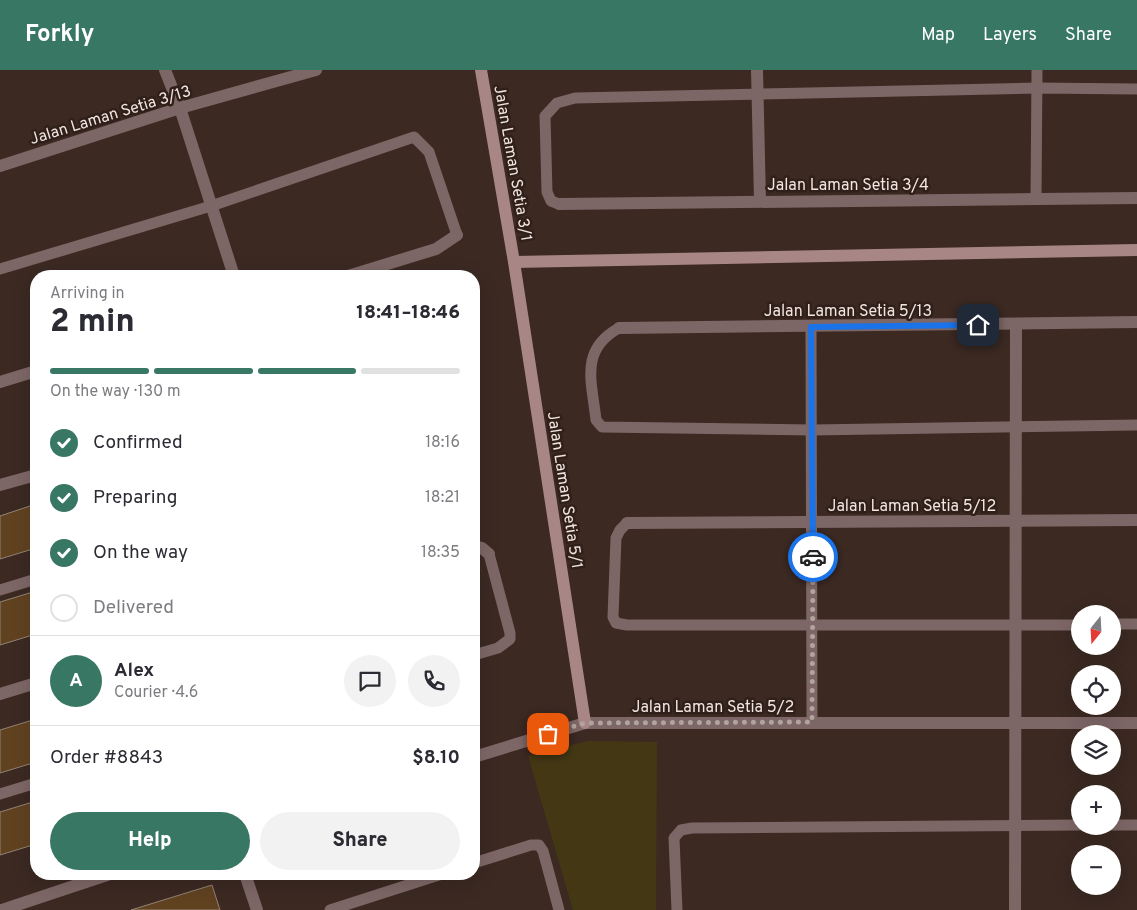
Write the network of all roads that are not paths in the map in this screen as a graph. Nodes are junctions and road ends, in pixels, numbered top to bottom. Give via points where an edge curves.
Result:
1 (165, 70) edge
2 (316, 70) edge
3 (481, 70) edge
4 (757, 70) edge
5 (1037, 70) edge
6 (1038, 88) junction
7 (1137, 89) edge
8 (756, 92) junction
9 (180, 108) junction
10 (0, 166) edge
11 (1137, 198) edge
12 (1036, 199) junction
13 (760, 201) junction
14 (559, 204) joint
15 (210, 206) junction
16 (457, 235) joint
17 (1137, 250) edge
18 (514, 262) junction
19 (0, 269) edge
20 (232, 270) edge
21 (368, 270) edge
22 (1137, 322) edge
23 (1016, 325) junction
24 (811, 327) junction
25 (619, 328) joint
26 (30, 373) edge
27 (0, 382) edge
28 (1137, 425) edge
29 (1015, 427) junction
30 (812, 430) junction
31 (30, 477) edge
32 (0, 485) edge
33 (1137, 520) edge
34 (1017, 521) junction
35 (813, 522) junction
36 (627, 523) joint
37 (480, 548) edge
38 (489, 554) joint
39 (30, 581) edge
40 (0, 590) edge
41 (1121, 624) edge
42 (1137, 624) edge
43 (1071, 625) edge
44 (812, 626) junction
45 (1015, 627) junction
46 (480, 653) edge
47 (30, 685) edge
48 (0, 694) edge
49 (812, 722) junction
50 (585, 723) junction
51 (1137, 723) edge
52 (1016, 724) junction
53 (480, 756) edge
54 (30, 785) edge
55 (0, 794) edge
56 (1071, 825) edge
57 (1121, 825) edge
58 (1137, 825) edge
59 (1016, 826) junction
60 (480, 861) edge
61 (92, 880) edge
62 (247, 880) edge
63 (423, 880) edge
64 (2, 910) edge
65 (257, 910) edge
66 (330, 910) edge
67 (559, 910) edge
68 (677, 910) edge
69 (1015, 910) edge

1 - 9 street
2 - 9 street, Jalan Laman Setia 3/13
3 - 18 street, Jalan Laman Setia 3/1
4 - 8 street
5 - 6 lane
6 - 7 lane
6 - 8 lane
6 - 12 lane
8 - 13 street
8 - 14 lane via 575,98 556,103 545,116 546,192 552,201
9 - 10 street, Jalan Laman Setia 3/13
9 - 15 street
11 - 12 street, Jalan Laman Setia 3/4
12 - 13 street, Jalan Laman Setia 3/4
13 - 14 street, Jalan Laman Setia 3/4
15 - 16 lane via 414,137 429,152
15 - 19 lane
15 - 20 street
16 - 21 street via 436,249
17 - 18 street
18 - 50 street, Jalan Laman Setia 5/1
22 - 23 street, Jalan Laman Setia 5/13
23 - 24 street, Jalan Laman Setia 5/13
23 - 29 street
24 - 25 street, Jalan Laman Setia 5/13
24 - 30 lane
25 - 30 lane via 605,335 590,361 596,420 602,427
26 - 27 street
28 - 29 lane
29 - 30 lane
29 - 34 street
30 - 35 lane
31 - 32 street
33 - 34 street, Jalan Laman Setia 5/12
34 - 35 street, Jalan Laman Setia 5/12
34 - 45 street
35 - 36 street, Jalan Laman Setia 5/12
35 - 44 lane
36 - 44 lane via 616,538 613,616 616,623
37 - 38 street
38 - 46 lane via 510,639 498,648
39 - 40 lane
41 - 42 lane
43 - 45 lane
44 - 45 lane
44 - 49 lane
45 - 52 street
47 - 48 street
49 - 50 street, Jalan Laman Setia 5/2
49 - 52 street, Jalan Laman Setia 5/2
50 - 53 street, Jalan Laman Setia 5/2
51 - 52 street, Jalan Laman Setia 5/2
52 - 59 street
54 - 55 lane
56 - 59 lane
57 - 58 lane
59 - 68 lane via 682,830 674,838
59 - 69 street
60 - 67 lane via 539,845
61 - 64 street
62 - 65 street
63 - 66 lane

